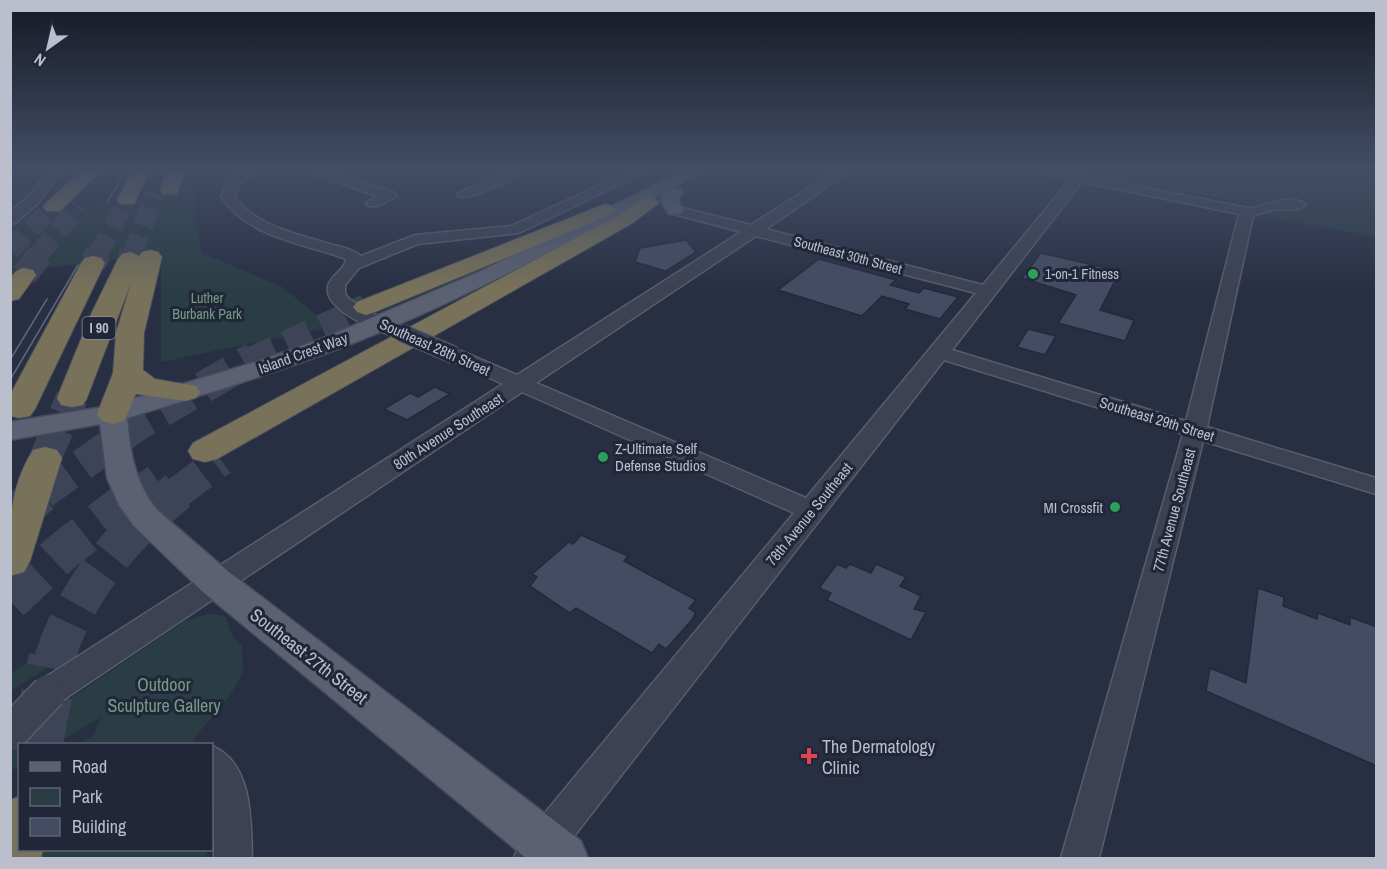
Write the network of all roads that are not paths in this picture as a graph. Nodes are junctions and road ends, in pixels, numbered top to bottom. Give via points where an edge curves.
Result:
1 (22, 210) edge
2 (236, 210) edge
3 (559, 210) edge
4 (624, 210) edge
5 (627, 210) edge
6 (635, 210) edge
7 (649, 210) edge
8 (698, 210) edge
9 (786, 210) edge
10 (1054, 210) edge
11 (1239, 210) edge
12 (1261, 210) edge
13 (1247, 212) junction
14 (10, 220) edge
15 (624, 220) junction
16 (754, 230) junction
17 (93, 263) tunnel mouth
18 (355, 264) junction
19 (987, 291) junction
20 (383, 321) junction
21 (938, 352) junction
22 (128, 373) junction
23 (520, 384) junction
24 (185, 392) junction
25 (72, 398) tunnel mouth
26 (113, 414) junction
27 (15, 420) edge
28 (1195, 430) junction
29 (213, 456) tunnel mouth
30 (45, 458) tunnel mouth
31 (1377, 486) edge
32 (812, 511) junction
33 (10, 561) edge
34 (216, 582) junction
35 (49, 693) junction
36 (10, 710) edge
37 (10, 733) edge
38 (213, 764) edge
39 (18, 833) edge
40 (548, 853) edge
41 (13, 858) edge
42 (233, 858) edge
43 (1080, 858) edge

1 - 14 street
2 - 18 street via 246,217 352,256
3 - 18 street via 514,230 415,240
4 - 20 highway
5 - 20 main road, Island Crest Way via 526,262
6 - 15 highway
7 - 15 highway
8 - 16 street, Southeast 30th Street
9 - 16 street, 80th Avenue Southeast
10 - 19 street, 78th Avenue Southeast
11 - 13 street
12 - 13 street
13 - 28 street, 77th Avenue Southeast
15 - 29 highway via 520,276
16 - 19 street, Southeast 30th Street
16 - 23 street, 80th Avenue Southeast
17 - 27 highway
18 - 20 street, Southeast 28th Street via 334,293 345,305
19 - 21 street, 78th Avenue Southeast
20 - 23 street, Southeast 28th Street, bridge
20 - 24 main road, Island Crest Way via 271,365
21 - 28 street, Southeast 29th Street
21 - 32 street, 78th Avenue Southeast
22 - 24 highway via 146,387
22 - 25 highway, I 90 via 140,258 105,312
22 - 26 highway
23 - 32 street, Southeast 28th Street
23 - 34 street, 80th Avenue Southeast
24 - 26 main road, Island Crest Way
26 - 27 main road, Island Crest Way
26 - 34 main road, Southeast 27th Street via 115,456 134,504
28 - 31 street, Southeast 29th Street
28 - 43 street, 77th Avenue Southeast
30 - 33 highway
32 - 40 street, 78th Avenue Southeast
34 - 35 street, 80th Avenue Southeast
34 - 40 main road, Southeast 27th Street
35 - 36 street, 80th Avenue Southeast
35 - 37 street, 80th Avenue Southeast, bridge
38 - 42 street via 228,786
39 - 41 highway

